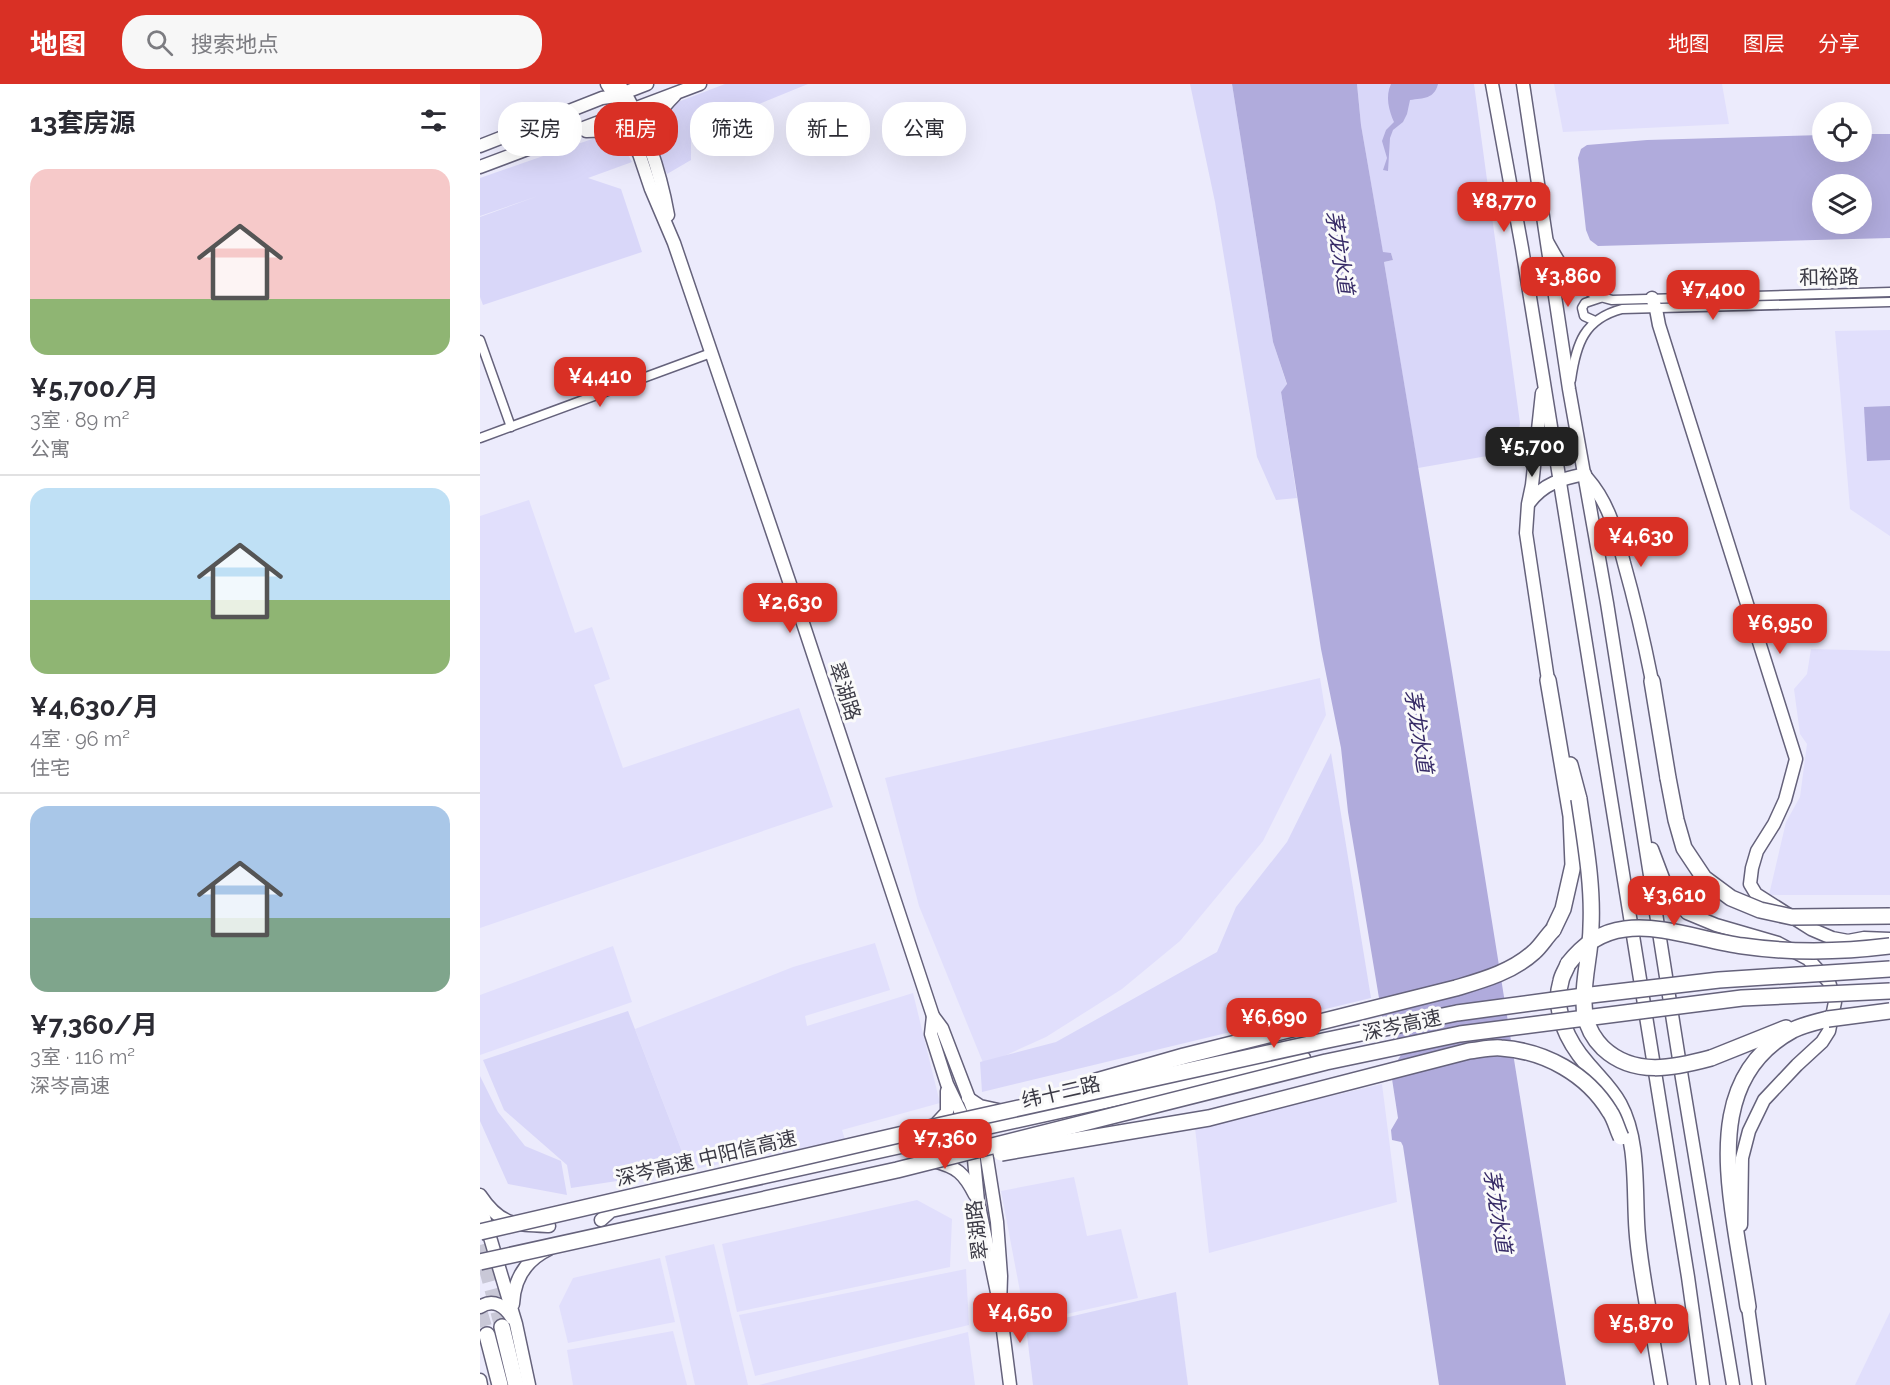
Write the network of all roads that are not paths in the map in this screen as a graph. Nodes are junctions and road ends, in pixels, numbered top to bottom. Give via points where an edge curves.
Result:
1 (607, 84) edge
2 (647, 84) edge
3 (700, 84) edge
4 (1492, 84) edge
5 (1523, 84) edge
6 (620, 91) edge
7 (679, 92) junction
8 (651, 102) edge
9 (668, 102) edge
10 (480, 146) edge
11 (509, 156) edge
12 (647, 156) edge
13 (480, 167) edge
14 (1546, 237) junction
15 (1890, 292) edge
16 (1600, 297) junction
17 (1890, 302) edge
18 (1654, 304) junction
19 (1595, 321) junction
20 (480, 340) edge
21 (711, 353) junction
22 (1544, 377) junction
23 (1569, 389) junction
24 (511, 427) junction
25 (480, 438) edge
26 (1585, 474) junction
27 (1559, 480) junction
28 (1528, 504) junction
29 (1548, 680) joint
30 (1652, 681) joint
31 (1557, 731) junction
32 (1640, 811) junction
33 (1890, 916) edge
34 (1890, 939) edge
35 (1890, 946) edge
36 (1890, 969) edge
37 (1890, 991) edge
38 (1890, 1011) edge
39 (933, 1016) junction
40 (1828, 1018) junction
41 (1304, 1058) dead end
42 (1251, 1070) junction
43 (946, 1084) junction
44 (968, 1098) junction
45 (1030, 1119) junction
46 (942, 1125) junction
47 (1064, 1128) junction
48 (981, 1130) junction
49 (967, 1132) junction
50 (1625, 1137) junction
51 (913, 1144) junction
52 (979, 1147) junction
53 (926, 1160) junction
54 (897, 1170) junction
55 (992, 1189) junction
56 (480, 1195) edge
57 (978, 1201) junction
58 (480, 1204) edge
59 (549, 1226) dead end
60 (480, 1232) edge
61 (564, 1242) dead end
62 (480, 1262) edge
63 (1741, 1265) junction
64 (480, 1307) edge
65 (1000, 1307) junction
66 (1748, 1307) joint
67 (512, 1311) junction
68 (1650, 1320) joint
69 (509, 1326) junction
70 (487, 1335) tunnel mouth
71 (480, 1380) edge
72 (481, 1385) edge
73 (500, 1385) edge
74 (516, 1385) edge
75 (530, 1385) edge
76 (1010, 1385) edge
77 (1661, 1385) edge
78 (1703, 1385) edge
79 (1733, 1385) edge
80 (1759, 1385) edge

1 - 6 street, 翠湖路
2 - 6 street
3 - 7 street
4 - 22 street
5 - 14 street
6 - 10 street
7 - 8 street
7 - 9 street
11 - 13 street
12 - 21 street, 翠湖路 via 662,184 674,243
14 - 16 street, 和裕路 via 1574,281
14 - 23 street
15 - 18 street, 和裕路
16 - 18 street, 和裕路
16 - 19 street via 1582,308 1584,316
17 - 18 street, 和裕路
18 - 19 street, 和裕路 via 1622,309
18 - 34 street via 1796,759 1785,800 1757,851 1750,884 1756,894 1832,938
19 - 23 street via 1581,339
20 - 24 street
21 - 24 street
21 - 39 street, 翠湖路
22 - 27 street
22 - 28 street
23 - 26 street
24 - 25 street
26 - 27 street
26 - 30 street via 1603,498 1615,531
26 - 32 street
27 - 28 street via 1537,493
27 - 78 street
28 - 29 street via 1526,533
29 - 31 highway
30 - 33 highway, bridge via 1676,820 1684,848 1704,878 1731,898 1760,910 1792,916
31 - 40 highway, bridge via 1580,799 1592,926 1584,1005 1587,1025 1597,1042 1614,1058 1660,1068 1711,1058 1778,1031
31 - 46 highway, bridge via 1571,816 1573,865 1563,909 1553,930 1533,953 1507,971
32 - 63 street via 1666,886 1687,913 1778,943 1808,959 1829,982 1835,1002 1822,1042 1764,1100 1749,1131 1742,1158
32 - 79 street
35 - 50 highway, bridge via 1781,950 1647,928 1601,934 1580,949 1560,982 1563,1027 1572,1045 1619,1104 1626,1120
36 - 46 highway, 深岑高速, bridge via 1708,981 1457,1013
37 - 54 highway, 深岑高速, bridge via 1742,998 1460,1034 1326,1062
38 - 40 highway, bridge
39 - 43 street, 翠湖路 via 932,1034
39 - 44 street, 翠湖路 via 942,1028
40 - 63 highway via 1794,1030 1775,1042 1750,1068 1734,1100 1729,1176
41 - 42 street, 纬十二路
42 - 45 street, 纬十二路
42 - 47 street via 1253,1085
43 - 49 street, 翠湖路
43 - 51 street via 947,1112
44 - 45 street via 980,1106
44 - 48 street, 翠湖路
45 - 48 street, 纬十二路
46 - 60 highway, 深岑高速 中阳信高速, bridge
47 - 52 street
47 - 55 street via 1000,1154 991,1165
48 - 49 street, 纬十二路
48 - 52 street, 翠湖路
49 - 51 street, 纬十二路
49 - 52 street, 翠湖路
50 - 54 highway, bridge via 1594,1090 1574,1073 1527,1051 1499,1048 1469,1051 1209,1118
50 - 68 highway via 1635,1187 1638,1246
51 - 53 street, 纬十二路 via 612,1211 601,1220 625,1228
52 - 53 street
52 - 55 street, 翠湖路
52 - 57 street, 翠湖路
53 - 57 street via 957,1169
54 - 62 highway, bridge
55 - 65 street, 翠湖路 via 1001,1276
56 - 59 street via 498,1217 526,1226
57 - 65 street, 翠湖路
58 - 67 street
61 - 67 street via 537,1256 519,1276 513,1289
63 - 66 highway
64 - 69 street via 494,1303 507,1310
65 - 76 street, 翠湖路
66 - 80 street
67 - 69 street
68 - 77 street
69 - 74 highway
69 - 75 street
70 - 73 highway
71 - 72 street

